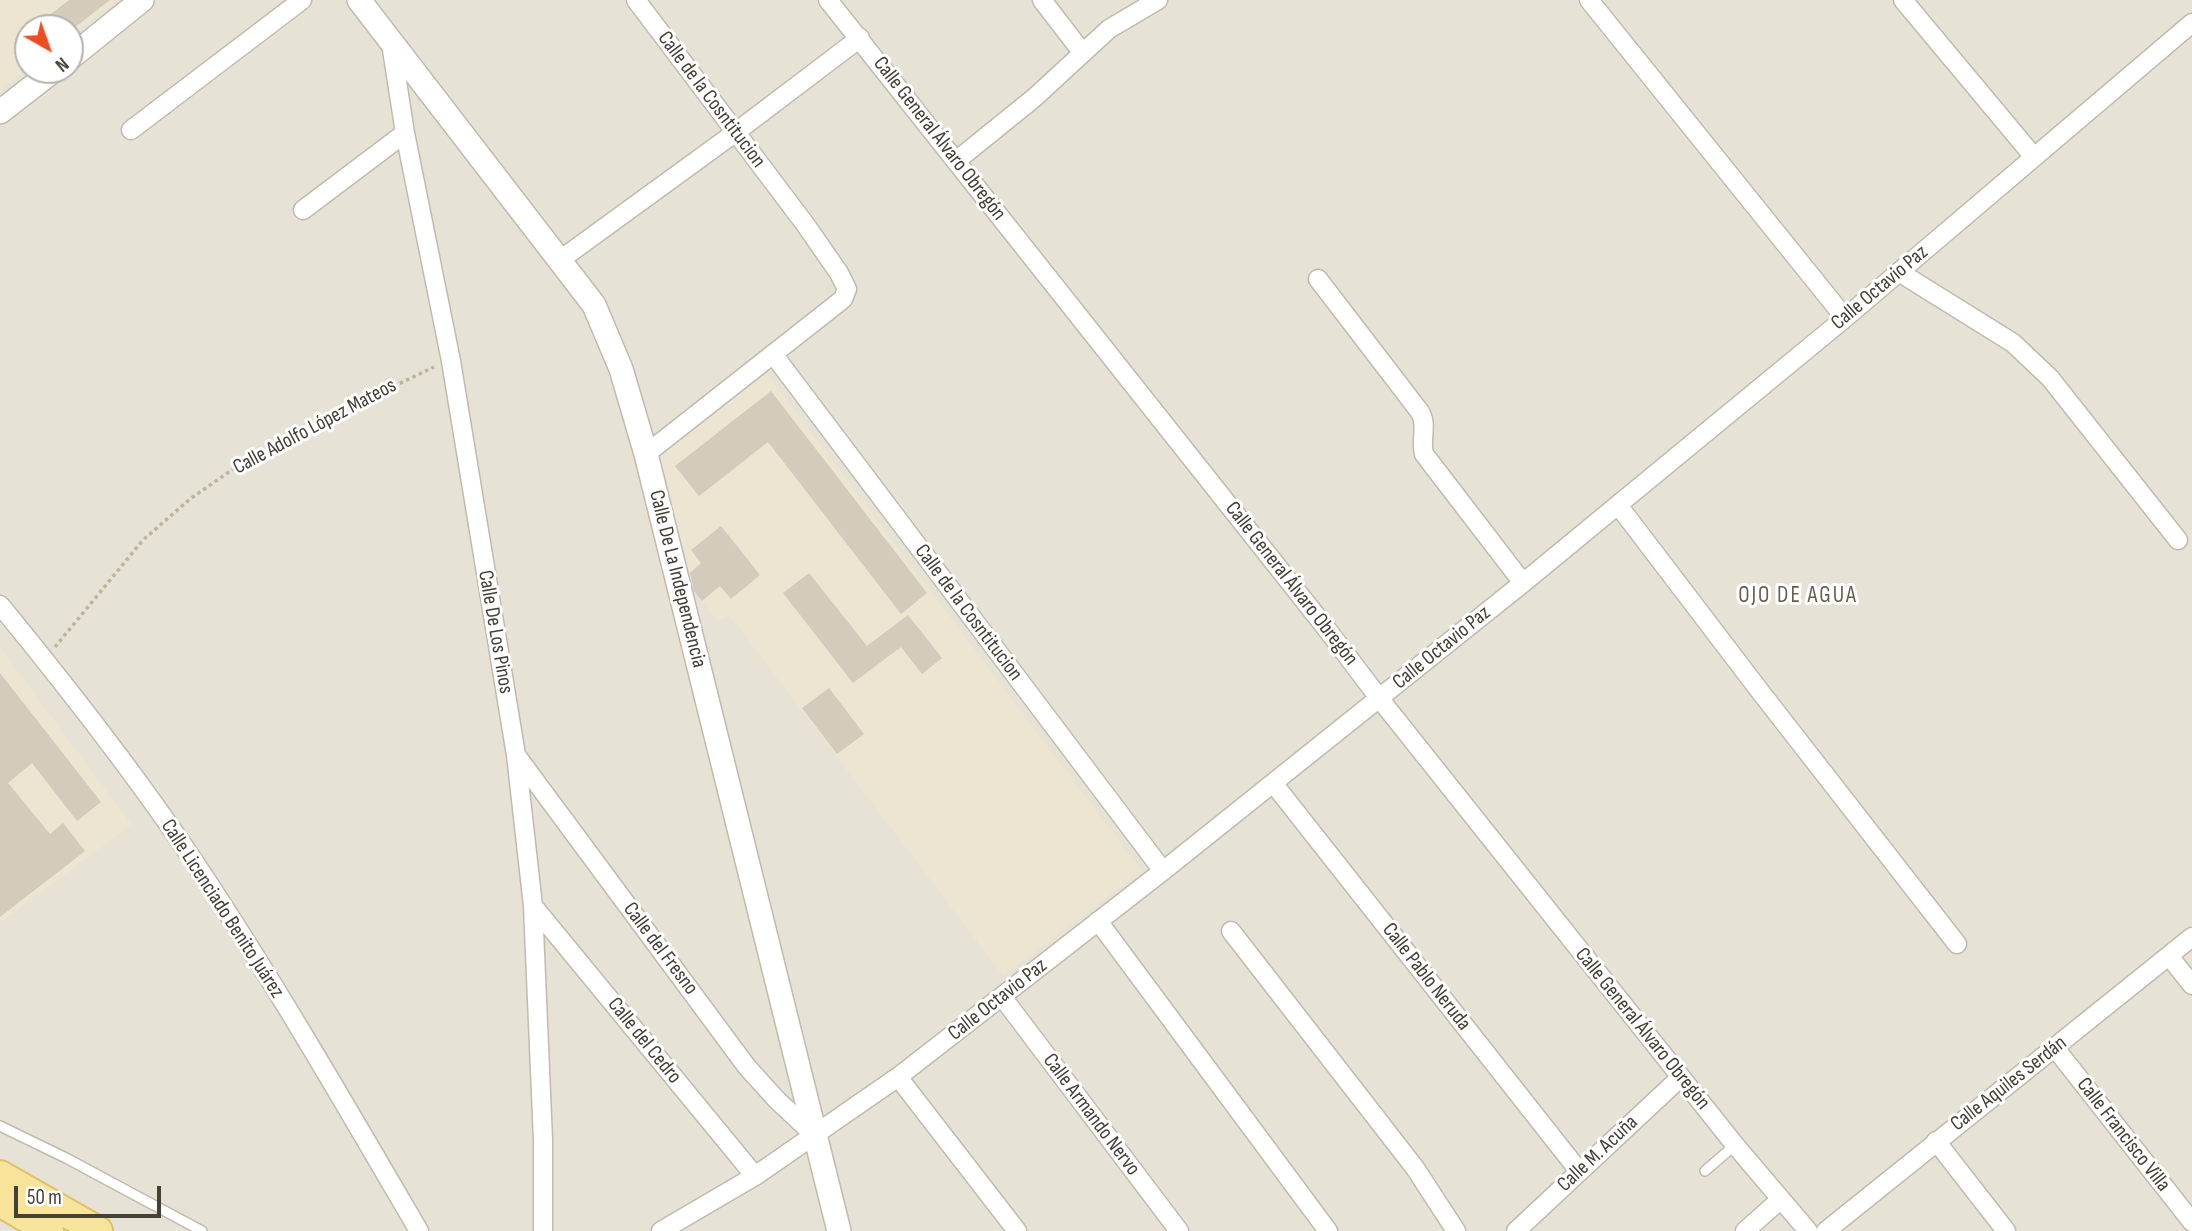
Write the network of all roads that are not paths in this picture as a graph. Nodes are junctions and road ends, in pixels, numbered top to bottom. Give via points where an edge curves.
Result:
1 (142, 0) edge
2 (302, 0) edge
3 (359, 0) edge
4 (636, 0) edge
5 (828, 0) edge
6 (1042, 0) edge
7 (1158, 0) edge
8 (1589, 0) edge
9 (1903, 0) edge
10 (2192, 23) edge
11 (859, 38) junction
12 (390, 39) junction
13 (84, 47) edge
14 (1082, 52) junction
15 (36, 84) edge
16 (0, 112) edge
17 (131, 130) dead end
18 (736, 132) junction
19 (405, 133) junction
20 (2034, 157) junction
21 (956, 161) junction
22 (303, 210) dead end
23 (560, 260) junction
24 (1899, 272) junction
25 (1318, 279) dead end
26 (1845, 318) junction
27 (773, 354) junction
28 (646, 454) junction
29 (1618, 505) junction
30 (2178, 540) dead end
31 (1523, 583) junction
32 (0, 605) edge
33 (1379, 698) junction
34 (516, 755) junction
35 (1273, 783) junction
36 (1163, 871) junction
37 (533, 905) junction
38 (1098, 921) junction
39 (1231, 931) dead end
40 (2192, 937) edge
41 (1957, 944) dead end
42 (2169, 956) junction
43 (2192, 985) edge
44 (1003, 998) junction
45 (2055, 1048) junction
46 (898, 1077) junction
47 (1681, 1077) junction
48 (0, 1126) edge
49 (814, 1135) junction
50 (1936, 1141) junction
51 (1735, 1145) junction
52 (1579, 1171) junction
53 (1705, 1171) dead end
54 (0, 1175) edge
55 (755, 1176) junction
56 (1781, 1199) junction
57 (0, 1202) edge
58 (2192, 1222) edge
59 (49, 1231) edge
60 (98, 1231) edge
61 (202, 1231) edge
62 (419, 1231) edge
63 (543, 1231) edge
64 (661, 1231) edge
65 (839, 1231) edge
66 (1017, 1231) edge
67 (1179, 1231) edge
68 (1328, 1231) edge
69 (1456, 1231) edge
70 (1516, 1231) edge
71 (1745, 1231) edge
72 (1808, 1231) edge
73 (1826, 1231) edge
74 (2006, 1231) edge

1 - 13 street
2 - 17 street
3 - 12 street, Calle De La Independencia
4 - 18 street, Calle de la Cosntitucion
5 - 11 street, Calle General Álvaro Obregón
6 - 14 street
7 - 14 street via 1121,20
8 - 26 street
9 - 20 street
10 - 20 street, Calle Octavio Paz
11 - 18 street
11 - 21 street, Calle General Álvaro Obregón
12 - 19 street, Calle De Los Pinos
12 - 23 street, Calle De La Independencia
14 - 21 street
15 - 16 street
18 - 23 street
18 - 27 street, Calle de la Cosntitucion via 846,283 845,295 838,303
19 - 22 street
19 - 34 street, Calle De Los Pinos via 451,361
20 - 24 street, Calle Octavio Paz
21 - 33 street, Calle General Álvaro Obregón
23 - 28 street, Calle De La Independencia via 594,305 621,369
24 - 26 street, Calle Octavio Paz
24 - 30 street via 2013,343 2050,378
25 - 31 street via 1420,412 1424,454
26 - 29 street, Calle Octavio Paz
27 - 28 street
27 - 36 street, Calle de la Cosntitucion
28 - 49 street, Calle De La Independencia
29 - 31 street, Calle Octavio Paz
29 - 41 street
31 - 33 street, Calle Octavio Paz
32 - 62 street, Calle Licenciado Benito Juárez via 84,708 206,879
33 - 35 street, Calle Octavio Paz
33 - 47 street, Calle General Álvaro Obregón
34 - 37 street, Calle De Los Pinos
34 - 49 street, Calle del Fresno via 747,1067
35 - 36 street, Calle Octavio Paz
35 - 52 street, Calle Pablo Neruda
36 - 38 street, Calle Octavio Paz
37 - 55 street, Calle del Cedro
37 - 63 street, Calle De Los Pinos
38 - 44 street, Calle Octavio Paz
38 - 68 street
39 - 69 street via 1415,1168
40 - 42 street, Calle Aquiles Serdán
42 - 43 street
42 - 45 street, Calle Aquiles Serdán
44 - 46 street, Calle Octavio Paz
44 - 67 street, Calle Armando Nervo
45 - 50 street, Calle Aquiles Serdán
45 - 58 street, Calle Francisco Villa
46 - 49 street, Calle Octavio Paz
46 - 66 street
47 - 51 street, Calle General Álvaro Obregón
47 - 52 street, Calle M. Acuña
48 - 61 lane
49 - 55 street, Calle Octavio Paz
49 - 65 street, Calle De La Independencia
50 - 73 street, Calle Aquiles Serdán
50 - 74 street
51 - 53 lane
51 - 56 street, Calle General Álvaro Obregón
52 - 70 street, Calle M. Acuña
54 - 60 main road
55 - 64 street, Calle Octavio Paz
56 - 71 street
56 - 72 street, Calle General Álvaro Obregón
57 - 59 main road

